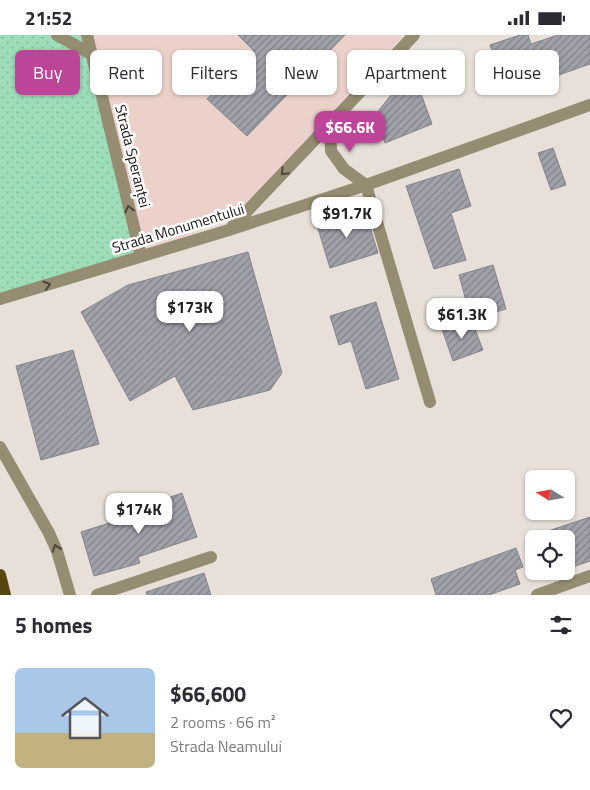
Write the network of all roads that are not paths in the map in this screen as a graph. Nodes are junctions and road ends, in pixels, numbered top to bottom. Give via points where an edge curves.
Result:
1 (58, 35) edge
2 (87, 35) edge
3 (414, 35) edge
4 (90, 50) edge
5 (90, 53) edge
6 (101, 95) edge
7 (590, 105) edge
8 (330, 124) junction
9 (366, 185) junction
10 (229, 230) junction
11 (141, 256) junction
12 (0, 299) edge
13 (430, 402) dead end
14 (0, 447) edge
15 (211, 557) dead end
16 (0, 575) edge
17 (590, 576) edge
18 (5, 595) edge
19 (70, 595) edge
20 (97, 595) edge
21 (537, 595) edge

1 - 5 street
2 - 4 street, Strada Speranței
3 - 8 street
11 -> 6 street, Strada Speranței
7 - 9 street, Strada Monumentului
8 - 9 street via 331,151 344,169
8 -> 10 street
9 - 10 street, Strada Monumentului
9 - 13 street
10 - 11 street, Strada Monumentului
12 -> 11 street, Strada Monumentului
19 -> 14 street via 53,541
15 - 20 street
16 - 18 main road
17 - 21 street

